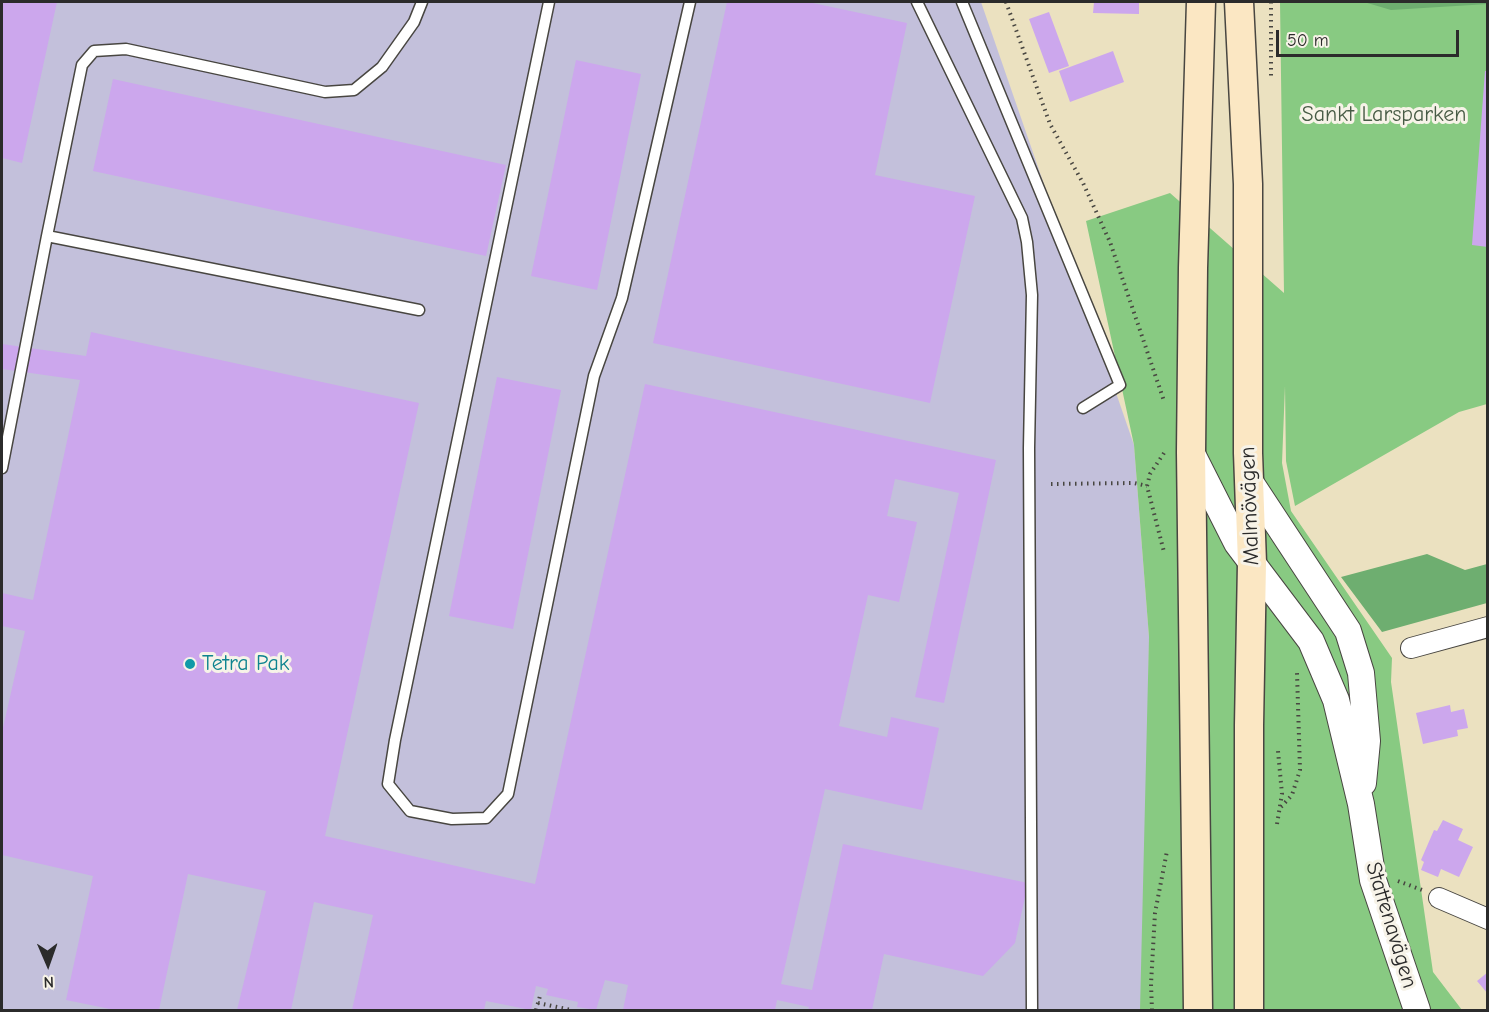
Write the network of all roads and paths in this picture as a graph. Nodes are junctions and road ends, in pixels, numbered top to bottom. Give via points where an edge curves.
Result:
1 (422, 2) edge
2 (549, 2) edge
3 (690, 2) edge
4 (917, 2) edge
5 (962, 2) edge
6 (1006, 2) edge
7 (1201, 2) edge
8 (1239, 2) edge
9 (47, 236) junction
10 (419, 310) dead end
11 (1083, 408) dead end
12 (1166, 408) dead end
13 (1178, 452) junction
14 (2, 468) edge
15 (1250, 482) junction
16 (1051, 484) dead end
17 (1147, 486) junction
18 (1164, 560) dead end
19 (1252, 562) junction
20 (1488, 627) edge
21 (1411, 648) dead end
22 (1297, 665) dead end
23 (1361, 804) junction
24 (1280, 807) dead end
25 (1167, 845) dead end
26 (1373, 880) junction
27 (1439, 898) joint
28 (1488, 920) edge
29 (540, 996) dead end
30 (538, 1003) junction
31 (536, 1011) edge
32 (571, 1011) edge
33 (1032, 1011) edge
34 (1152, 1011) edge
35 (1198, 1011) edge
36 (1250, 1011) edge
37 (1417, 1011) edge

1 - 9 lane via 414,22 382,67 354,90 325,92 126,49 94,51 82,65
2 - 3 lane via 388,784 410,811 452,819 486,818 508,794 594,376 622,298
4 - 33 lane via 1022,218 1027,242 1032,295
5 - 11 lane via 1120,385
6 - 12 path via 1050,124 1110,242
7 - 13 main road via 1192,268
8 - 15 main road, Malmövägen via 1248,184
9 - 10 lane
9 - 14 lane
13 - 17 path via 1150,474
13 - 19 street, Stattenavägen
13 - 35 main road
15 - 19 main road, Malmövägen
15 - 23 street, Stattenavägen via 1348,631 1361,673 1366,741
16 - 17 path
17 - 18 path
19 - 23 street, Stattenavägen via 1311,641 1336,700
19 - 36 main road, Malmövägen
20 - 21 street
22 - 24 path via 1300,770 1292,795
23 - 26 street, Stattenavägen
25 - 34 path via 1155,914
26 - 27 path via 1401,882
26 - 37 street, Stattenavägen
27 - 28 street
29 - 30 path
30 - 31 path
30 - 32 path

